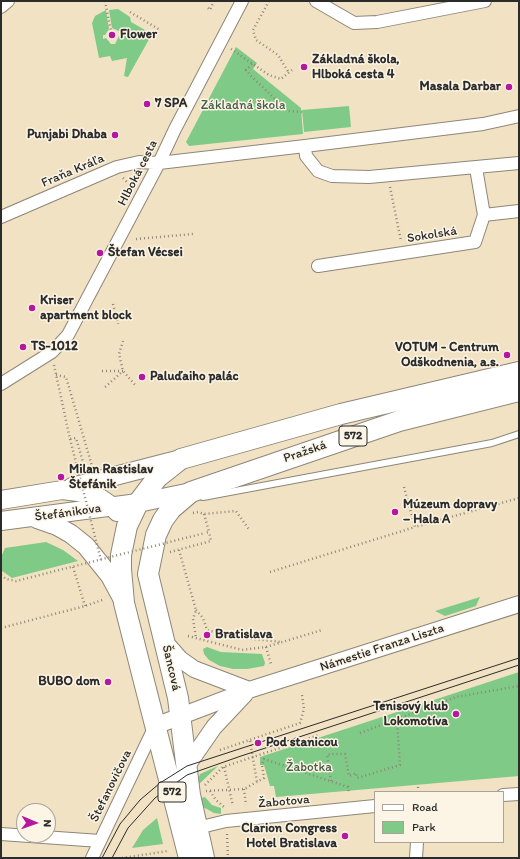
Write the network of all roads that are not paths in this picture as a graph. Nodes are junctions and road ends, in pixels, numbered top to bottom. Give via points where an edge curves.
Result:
1 (8, 1) edge
2 (242, 1) edge
3 (316, 1) edge
4 (485, 1) edge
5 (1, 7) edge
6 (519, 116) edge
7 (304, 146) junction
8 (159, 163) junction
9 (519, 163) edge
10 (476, 168) junction
11 (519, 211) edge
12 (484, 215) junction
13 (1, 217) edge
14 (318, 266) dead end
15 (519, 372) edge
16 (1, 384) edge
17 (519, 391) edge
18 (519, 434) edge
19 (182, 459) junction
20 (62, 490) junction
21 (191, 492) junction
22 (1, 500) edge
23 (138, 503) junction
24 (113, 507) junction
25 (34, 518) junction
26 (1, 521) edge
27 (127, 526) junction
28 (148, 574) junction
29 (114, 601) junction
30 (518, 605) edge
31 (165, 642) junction
32 (249, 690) junction
33 (181, 716) junction
34 (155, 726) junction
35 (187, 766) junction
36 (519, 794) edge
37 (504, 795) edge
38 (374, 806) edge
39 (197, 828) junction
40 (1, 834) edge
41 (100, 841) junction
42 (417, 843) edge
43 (181, 852) edge
44 (92, 858) edge
45 (204, 858) edge
46 (416, 858) edge

1 - 5 street
2 - 8 street, Hlboká cesta
3 - 4 street via 354,23 377,22
6 - 7 street via 483,124
7 - 8 street
7 - 10 street via 306,156 318,171 332,176 369,177
8 - 13 street, Fraňa Kráľa via 139,162 117,167
8 - 16 street, Hlboká cesta via 68,335 52,352
9 - 10 street
10 - 12 street, Sokolská
11 - 12 street
12 - 14 street, Sokolská via 475,242
15 - 19 main road, Pražská / 572 via 341,414
17 - 21 main road, Pražská / 572 via 399,421
18 - 21 lane via 492,442 202,498
19 - 20 main road, Pražská
19 - 23 main road, Pražská / 572 via 157,478
20 - 22 main road, Štefánikova
20 - 24 main road, Štefánikova via 94,494
21 - 23 main road, Pražská
21 - 28 main road, Šancová / 572 via 170,509 163,520 156,535
23 - 24 main road, Pražská
23 - 27 main road, 572
24 - 25 main road, Štefánikova
24 - 27 main road
25 - 26 main road, Štefánikova
25 - 29 main road via 57,526 86,546 110,576
27 - 28 main road
27 - 29 main road, 572
28 - 31 main road, Šancová / 572
29 - 34 main road, 572
30 - 32 street, Námestie Franza Liszta
31 - 32 street via 180,659 194,669
31 - 33 main road, Šancová / 572
32 - 33 street, Námestie Franza Liszta
32 - 35 street, Námestie Franza Liszta via 214,727
33 - 34 street, Námestie Franza Liszta
33 - 35 main road, Šancová / 572
34 - 41 street, Štefanovičova
34 - 43 main road, 572
35 - 39 main road, Šancová / 572
36 - 37 street
38 - 39 street, Žabotova via 226,821
39 - 43 street
39 - 45 main road, Šancová / 572
40 - 41 street
41 - 44 street, Štefanovičova
42 - 46 street

